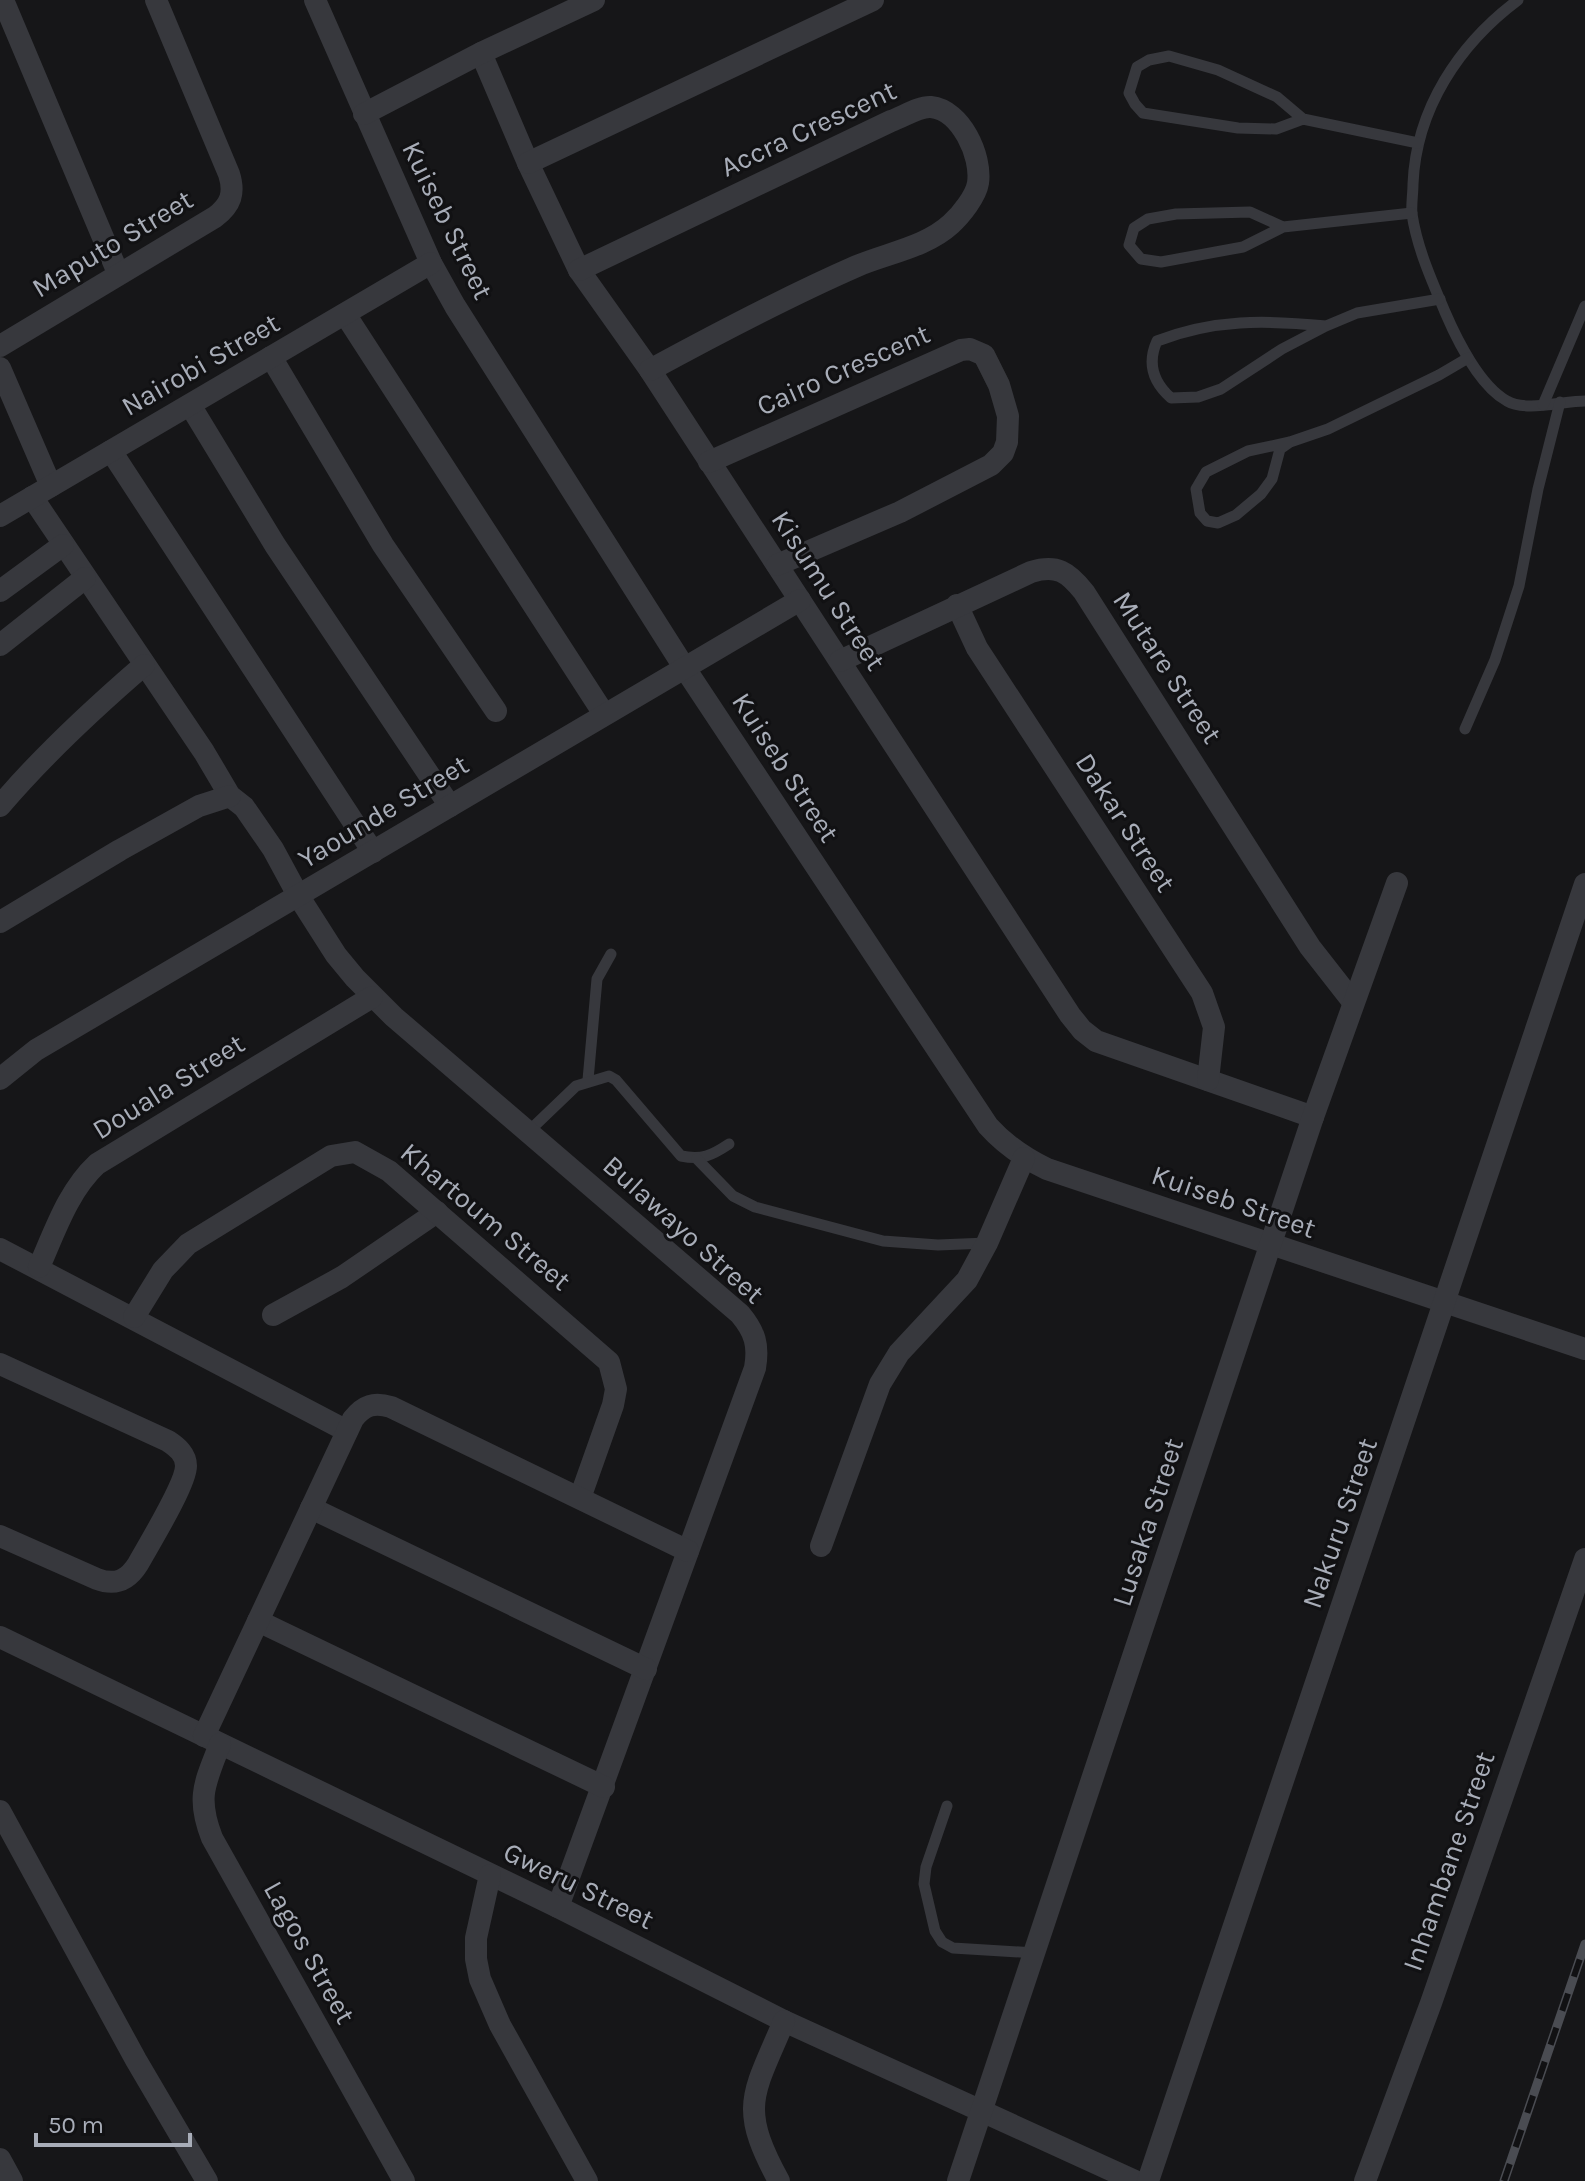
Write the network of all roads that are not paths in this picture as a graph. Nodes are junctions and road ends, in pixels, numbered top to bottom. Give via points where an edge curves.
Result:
1 (3, 0) edge
2 (156, 0) edge
3 (315, 0) edge
4 (594, 0) edge
5 (873, 0) edge
6 (1518, 0) edge
7 (481, 53) junction
8 (364, 114) junction
9 (1303, 119) junction
10 (1418, 143) junction
11 (528, 163) junction
12 (1412, 213) junction
13 (1283, 227) junction
14 (431, 263) junction
15 (579, 270) junction
16 (118, 273) junction
17 (1440, 299) junction
18 (1585, 306) edge
19 (345, 314) junction
20 (1326, 326) junction
21 (0, 346) edge
22 (271, 357) junction
23 (1468, 358) junction
24 (0, 368) edge
25 (650, 370) junction
26 (1585, 401) edge
27 (1560, 402) junction
28 (190, 405) junction
29 (1543, 405) junction
30 (1290, 442) junction
31 (111, 451) junction
32 (709, 462) junction
33 (42, 492) junction
34 (0, 516) edge
35 (63, 545) junction
36 (777, 565) junction
37 (85, 578) junction
38 (0, 591) edge
39 (800, 600) junction
40 (957, 605) junction
41 (4, 632) edge
42 (840, 661) junction
43 (144, 665) junction
44 (684, 667) junction
45 (496, 711) dead end
46 (604, 714) junction
47 (1465, 729) dead end
48 (230, 796) junction
49 (0, 806) edge
50 (450, 806) junction
51 (373, 852) junction
52 (1397, 883) dead end
53 (1585, 884) edge
54 (299, 897) junction
55 (0, 922) edge
56 (611, 954) dead end
57 (372, 997) junction
58 (1353, 1002) junction
59 (0, 1079) edge
60 (588, 1080) junction
61 (1208, 1080) junction
62 (1313, 1117) junction
63 (528, 1132) junction
64 (729, 1144) dead end
65 (1024, 1158) junction
66 (697, 1159) junction
67 (437, 1212) junction
68 (987, 1243) junction
69 (1270, 1245) junction
70 (0, 1249) edge
71 (39, 1267) junction
72 (1444, 1304) junction
73 (273, 1315) dead end
74 (134, 1317) junction
75 (1585, 1349) edge
76 (0, 1364) edge
77 (347, 1431) junction
78 (580, 1498) junction
79 (311, 1508) junction
80 (0, 1536) edge
81 (821, 1546) dead end
82 (688, 1551) junction
83 (1585, 1559) edge
84 (258, 1621) junction
85 (0, 1637) edge
86 (646, 1669) junction
87 (212, 1740) junction
88 (604, 1787) junction
89 (947, 1806) dead end
90 (0, 1811) edge
91 (490, 1875) junction
92 (558, 1907) junction
93 (1036, 1953) junction
94 (784, 2021) junction
95 (983, 2112) junction
96 (0, 2159) edge
97 (12, 2181) edge
98 (207, 2181) edge
99 (404, 2181) edge
100 (587, 2181) edge
101 (779, 2181) edge
102 (958, 2181) edge
103 (1135, 2181) edge
104 (1148, 2181) edge
105 (1365, 2181) edge

1 - 16 street
2 - 16 street, Maputo Street via 229,174 231,198 215,217
3 - 8 street, Kuiseb Street
4 - 7 street
5 - 11 street
6 - 10 lane via 1467,48 1438,88
7 - 8 street
7 - 11 street, Kisumu Street
8 - 14 street, Kuiseb Street
9 - 9 lane via 1276,129 1238,128 1143,113 1129,93 1137,67 1169,56 1218,70 1277,97
9 - 10 lane
10 - 12 lane
11 - 15 street, Kisumu Street
12 - 13 lane
12 - 17 lane
13 - 13 lane via 1250,212 1176,214 1148,219 1134,228 1129,245 1141,259 1161,262 1243,247
14 - 19 street, Nairobi Street
14 - 44 street, Kuiseb Street
15 - 25 street, Kisumu Street
15 - 25 street, Accra Crescent via 928,107 948,111 962,127 978,184 949,227 745,318
16 - 21 street, Maputo Street
17 - 20 lane via 1357,313
17 - 23 lane
18 - 29 lane
19 - 22 street, Nairobi Street
19 - 46 street
20 - 20 lane via 1221,389 1198,397 1171,398 1154,375 1150,356 1157,341 1188,329 1237,322
22 - 28 street, Nairobi Street
22 - 45 street via 383,545
23 - 29 lane via 1508,403
23 - 30 lane via 1328,429
24 - 33 street, Bulawayo Street
25 - 32 street, Kisumu Street
26 - 27 lane
27 - 29 lane
27 - 47 lane via 1519,586
28 - 31 street, Nairobi Street
28 - 50 street via 275,545
30 - 30 lane via 1280,449 1272,479 1261,494 1236,515 1218,523 1200,513 1196,489 1206,472 1248,451
31 - 33 street, Nairobi Street
31 - 51 street
32 - 36 street, Kisumu Street
32 - 36 street, Cairo Crescent via 961,350 984,355 1008,416 1003,453 991,465 900,512
33 - 34 street, Nairobi Street
33 - 35 street, Bulawayo Street
35 - 37 street, Bulawayo Street
35 - 38 street
36 - 39 street, Kisumu Street
37 - 41 street
37 - 43 street, Bulawayo Street
39 - 42 street, Kisumu Street
39 - 44 street, Yaounde Street
40 - 42 street, Mutare Street
40 - 58 street, Mutare Street via 1044,568 1054,567 1074,580 1310,947
40 - 61 street, Dakar Street via 977,648 1202,993 1214,1027
42 - 61 street, Kisumu Street via 1082,1030 1096,1041
43 - 48 street, Bulawayo Street
43 - 49 street via 58,743
44 - 46 street, Yaounde Street
44 - 65 street, Kuiseb Street via 974,1108
46 - 50 street, Yaounde Street
48 - 54 street, Bulawayo Street via 251,816
48 - 55 street via 199,806
50 - 51 street, Yaounde Street
51 - 54 street, Yaounde Street
52 - 58 street, Lusaka Street
53 - 72 street, Nakuru Street
54 - 57 street, Bulawayo Street via 336,955
54 - 59 street, Yaounde Street via 36,1050
56 - 60 lane via 597,979
57 - 63 street, Bulawayo Street
57 - 71 street, Douala Street via 97,1164 74,1192
58 - 62 street, Lusaka Street
60 - 63 lane
60 - 66 lane via 616,1080 681,1156
61 - 62 street, Kisumu Street
62 - 69 street, Lusaka Street
63 - 82 street, Bulawayo Street via 740,1314 755,1334 755,1368
64 - 66 lane
65 - 68 street
65 - 69 street, Kuiseb Street
66 - 68 lane via 733,1196 755,1207 883,1241
67 - 73 street via 342,1277
67 - 74 street, Khartoum Street via 366,1156 331,1156 188,1244 163,1270
67 - 78 street, Khartoum Street via 609,1362 616,1389 613,1405
68 - 81 street via 967,1280 899,1353 880,1384
69 - 72 street, Kuiseb Street
69 - 93 street, Lusaka Street
70 - 71 street
71 - 74 street
72 - 75 street
72 - 104 street, Nakuru Street
74 - 77 street
76 - 80 street via 168,1441 186,1461 183,1478 138,1564 121,1581 97,1579
77 - 78 street, Lagos Street via 358,1412 381,1404
77 - 79 street, Lagos Street
78 - 82 street, Lagos Street
79 - 84 street, Lagos Street
79 - 86 street
82 - 86 street, Bulawayo Street
83 - 105 street, Inhambane Street
84 - 87 street, Lagos Street
84 - 88 street
85 - 87 street, Gweru Street
86 - 88 street, Bulawayo Street
87 - 91 street, Gweru Street
87 - 99 street, Lagos Street via 202,1806 212,1838
88 - 92 street, Bulawayo Street
89 - 93 lane via 924,1884 935,1931 953,1948
90 - 98 street
91 - 92 street, Gweru Street
91 - 100 street via 476,1938 480,1979
92 - 94 street, Gweru Street
93 - 95 street, Lusaka Street
94 - 95 street, Gweru Street
94 - 101 street via 752,2107 757,2134
95 - 102 street, Lusaka Street
95 - 103 street, Gweru Street
96 - 97 street

